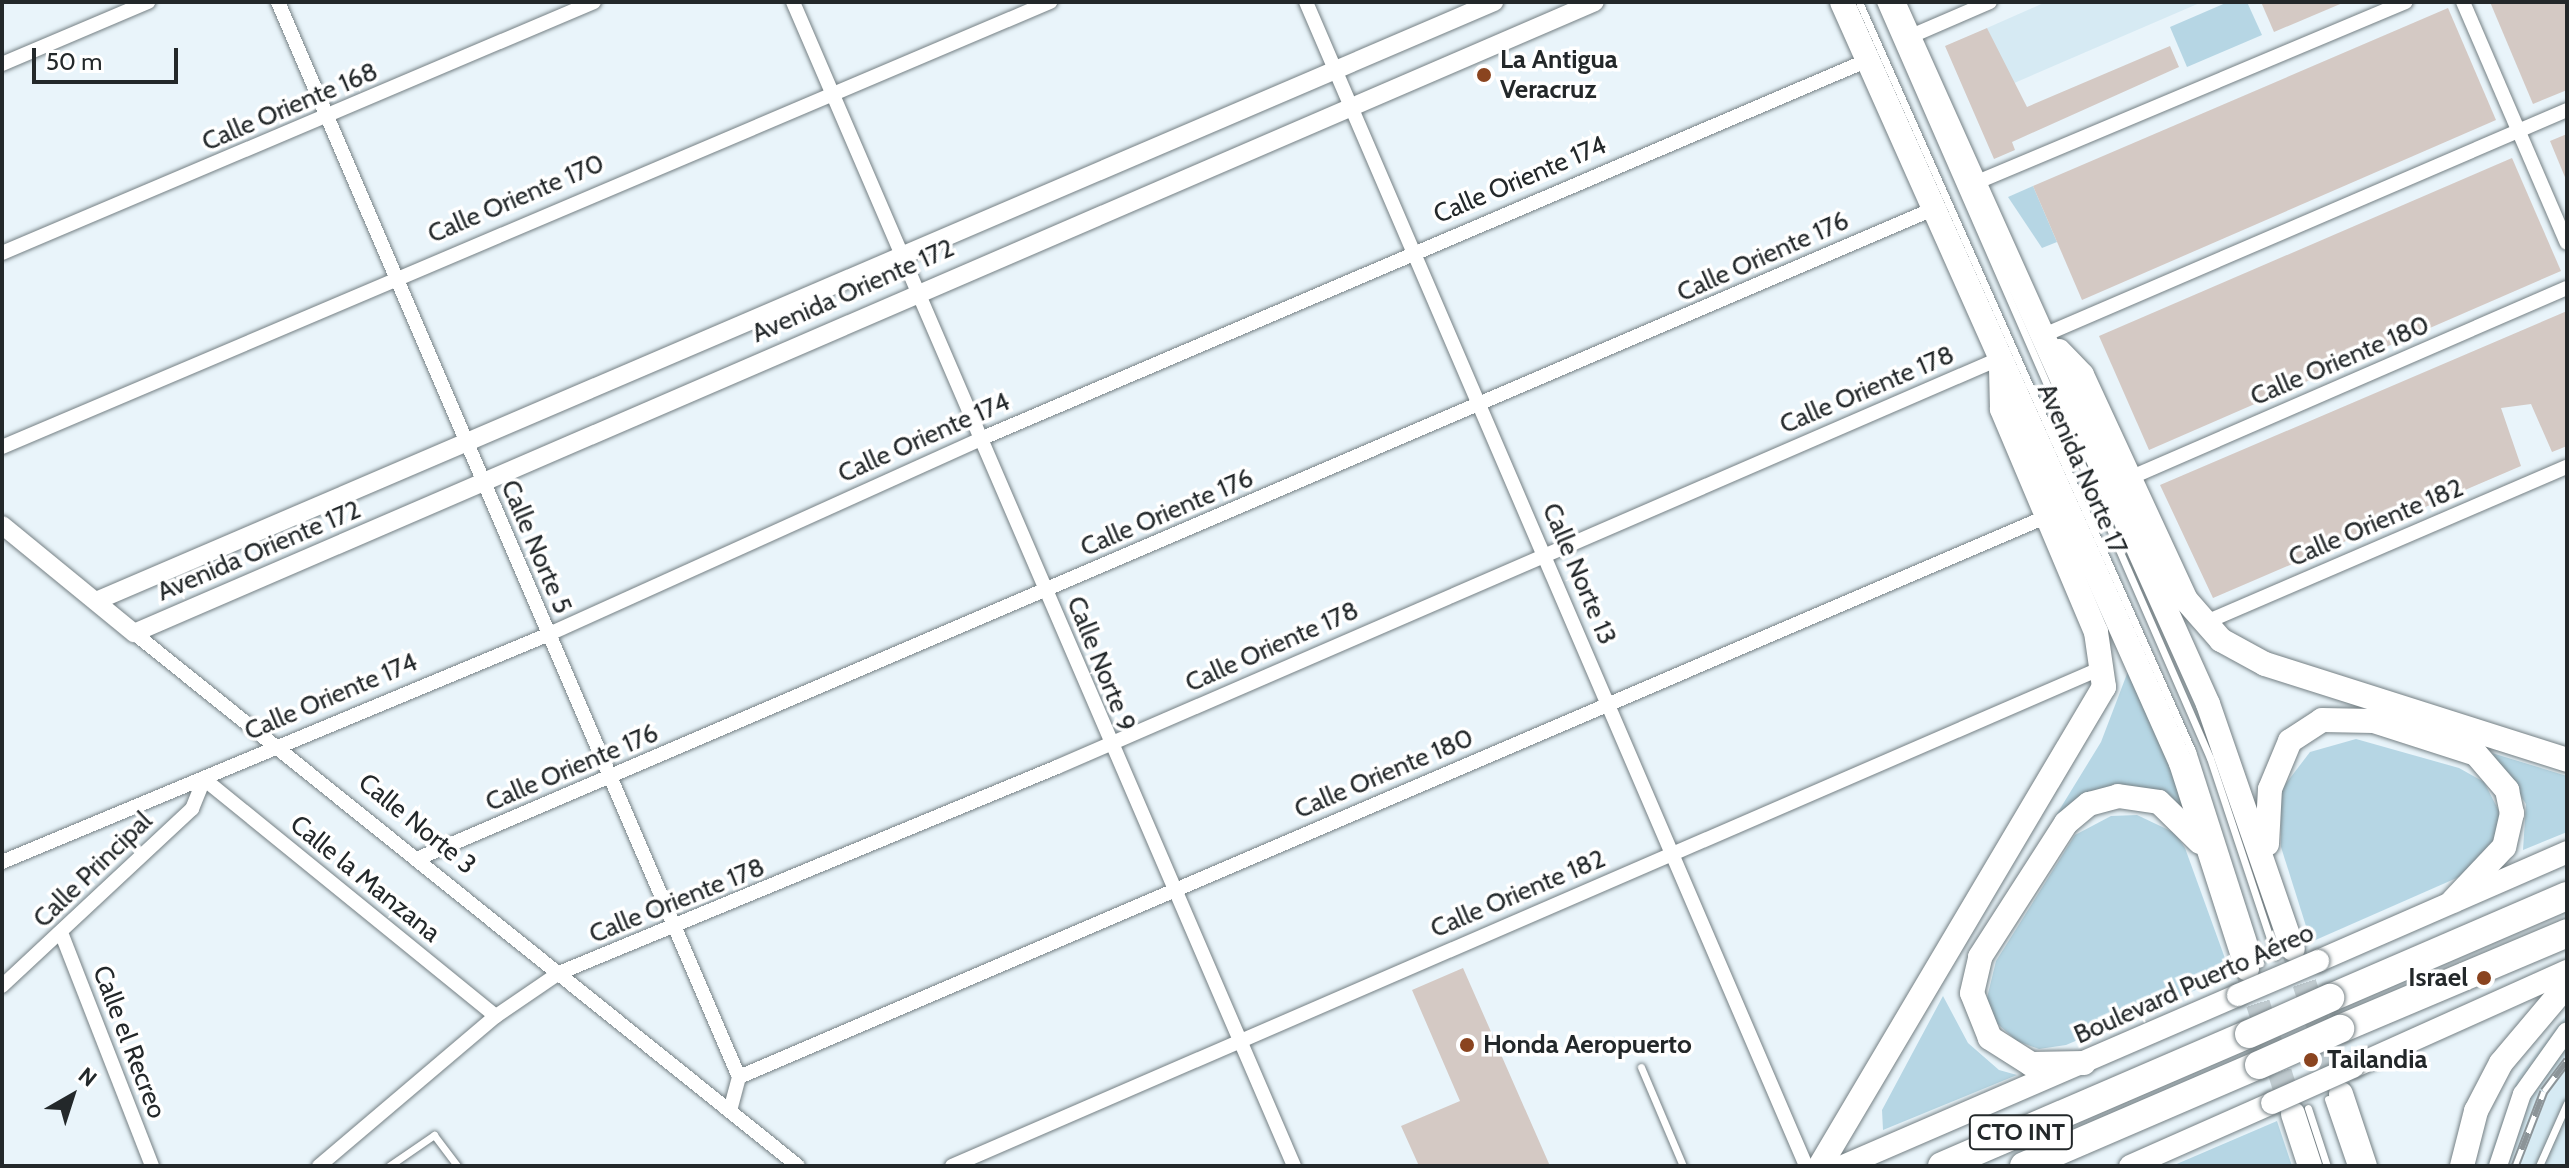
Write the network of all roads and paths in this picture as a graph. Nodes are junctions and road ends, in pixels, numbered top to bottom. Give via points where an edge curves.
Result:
1 (148, 2) edge
2 (278, 2) edge
3 (594, 2) edge
4 (793, 2) edge
5 (1049, 2) edge
6 (1306, 2) edge
7 (1494, 2) edge
8 (1595, 2) edge
9 (1842, 2) edge
10 (1859, 2) edge
11 (1880, 2) edge
12 (1893, 2) edge
13 (1990, 2) edge
14 (2405, 2) edge
15 (2463, 2) edge
16 (1909, 37) junction
17 (1868, 60) junction
18 (2, 64) edge
19 (1335, 70) junction
20 (829, 94) junction
21 (1352, 107) junction
22 (2567, 110) edge
23 (328, 118) junction
24 (2519, 130) junction
25 (1975, 183) junction
26 (1933, 209) junction
27 (2567, 243) edge
28 (1415, 250) junction
29 (2, 253) edge
30 (902, 260) junction
31 (397, 276) junction
32 (2567, 288) edge
33 (915, 292) junction
34 (2044, 335) junction
35 (2001, 358) junction
36 (1481, 406) junction
37 (978, 440) junction
38 (467, 444) junction
39 (2, 447) edge
40 (2567, 467) edge
41 (2132, 477) junction
42 (483, 482) junction
43 (2048, 516) junction
44 (2, 525) edge
45 (1545, 554) junction
46 (1044, 591) junction
47 (96, 601) junction
48 (2204, 623) junction
49 (134, 633) junction
50 (547, 635) junction
51 (2104, 667) junction
52 (1608, 703) junction
53 (276, 745) junction
54 (1107, 745) junction
55 (2567, 760) edge
56 (204, 779) junction
57 (612, 779) junction
58 (2567, 852) edge
59 (1670, 854) junction
60 (419, 858) junction
61 (2, 862) edge
62 (2267, 866) junction
63 (2216, 872) junction
64 (1176, 891) junction
65 (2567, 896) edge
66 (2453, 901) junction
67 (677, 929) junction
68 (2567, 933) edge
69 (62, 935) junction
70 (2285, 953) joint
71 (2254, 966) joint
72 (2567, 971) edge
73 (559, 973) junction
74 (2567, 985) edge
75 (2, 986) edge
76 (496, 1016) junction
77 (2567, 1031) edge
78 (1238, 1040) junction
79 (2084, 1063) junction
80 (1641, 1067) dead end
81 (739, 1077) junction
82 (2334, 1096) joint
83 (2567, 1103) edge
84 (2291, 1108) junction
85 (730, 1111) junction
86 (152, 1166) edge
87 (319, 1166) edge
88 (389, 1166) edge
89 (457, 1166) edge
90 (798, 1166) edge
91 (952, 1166) edge
92 (1294, 1166) edge
93 (1683, 1166) edge
94 (1806, 1166) edge
95 (1820, 1166) edge
96 (1843, 1166) edge
97 (1942, 1166) edge
98 (2024, 1166) edge
99 (2130, 1166) edge
100 (2310, 1166) edge
101 (2327, 1166) edge
102 (2351, 1166) edge
103 (2365, 1166) edge
104 (2462, 1166) edge
105 (2498, 1166) edge
106 (2539, 1166) edge

1 - 18 street
2 - 23 street, Calle Norte 5
3 - 23 street, Calle Oriente 168
4 - 20 street, Calle Norte 9
5 - 20 street, Calle Oriente 170
6 - 19 street, Calle Norte 13
7 - 19 street, Avenida Oriente 172
8 - 21 street, Avenida Oriente 172
9 - 17 main road, Avenida Norte 17
10 - 71 lane via 2192,751
11 - 70 lane via 2210,758
12 - 16 main road, Avenida Norte 17
13 - 16 street
14 - 25 street
15 - 24 street
16 - 25 main road, Avenida Norte 17
17 - 26 main road, Avenida Norte 17
17 - 28 street, Calle Oriente 174
19 - 21 street, Calle Norte 13
19 - 30 street, Avenida Oriente 172
20 - 30 street, Calle Norte 9
20 - 31 street, Calle Oriente 170
21 - 28 street, Calle Norte 13
21 - 33 street, Avenida Oriente 172
22 - 24 street
23 - 29 street, Calle Oriente 168
23 - 31 street, Calle Norte 5
24 - 27 street
24 - 34 street
25 - 34 main road, Avenida Norte 17
26 - 35 main road, Avenida Norte 17
26 - 36 street, Calle Oriente 176
28 - 36 street, Calle Norte 13
28 - 37 street, Calle Oriente 174
30 - 33 street, Calle Norte 9
30 - 38 street, Avenida Oriente 172
31 - 38 street, Calle Norte 5
31 - 39 street, Calle Oriente 170
32 - 41 street, Calle Oriente 180
33 - 37 street, Calle Norte 9
33 - 42 street, Avenida Oriente 172
34 - 41 main road via 2082,375
34 - 62 main road, Avenida Norte 17 via 2208,704
35 - 43 main road via 2002,409
35 - 45 street, Calle Oriente 178
35 - 63 main road, Avenida Norte 17 via 2181,763
36 - 45 street, Calle Norte 13
36 - 46 street, Calle Oriente 176
37 - 46 street, Calle Norte 9
37 - 50 street, Calle Oriente 174
38 - 42 street, Calle Norte 5
38 - 47 street, Avenida Oriente 172
40 - 48 street, Calle Oriente 182
41 - 48 main road
42 - 49 street, Avenida Oriente 172
42 - 50 street, Calle Norte 5
43 - 51 main road
43 - 52 street, Calle Oriente 180
44 - 47 street, Calle Norte 3
45 - 52 street, Calle Norte 13
45 - 54 street, Calle Oriente 178
46 - 54 street, Calle Norte 9
46 - 57 street, Calle Oriente 176
47 - 49 street, Calle Norte 3
48 - 55 main road via 2250,659
49 - 53 street, Calle Norte 3
50 - 53 street, Calle Oriente 174
50 - 57 street, Calle Norte 5
51 - 59 street, Calle Oriente 182
51 - 95 main road via 2096,709
52 - 59 street, Calle Norte 13
52 - 64 street, Calle Oriente 180
53 - 56 street, Calle Oriente 174
53 - 60 street, Calle Norte 3
54 - 64 street, Calle Norte 9
54 - 67 street, Calle Oriente 178
56 - 61 street, Calle Oriente 174
56 - 69 street, Calle Principal via 192,809
56 - 76 street, Calle la Manzana
57 - 60 street, Calle Oriente 176
57 - 67 street, Calle Norte 5
58 - 66 main road, Boulevard Puerto Aéreo / CTO INT
59 - 78 street, Calle Oriente 182
59 - 94 street, Calle Norte 13
60 - 73 street, Calle Norte 3
62 - 66 main road via 2270,789 2290,741 2322,720 2374,721 2476,754 2507,790 2511,825 2504,847
62 - 70 main road, Avenida Norte 17
63 - 71 main road, Avenida Norte 17
63 - 79 main road via 2182,817 2146,798 2103,799 2066,823 1980,957 1972,993 1983,1028 2008,1054 2031,1064
64 - 78 street, Calle Norte 9
64 - 81 street, Calle Oriente 180
65 - 97 highway, CTO INT, bridge
66 - 79 main road, Boulevard Puerto Aéreo / CTO INT, bridge
67 - 73 street, Calle Oriente 178
67 - 81 street, Calle Norte 5
68 - 98 highway, CTO INT, bridge
69 - 75 street, Calle Principal
69 - 86 street, Calle el Recreo
72 - 84 main road, bridge via 2353,1067
73 - 76 street, Calle Oriente 178
73 - 85 street, Calle Norte 3
74 - 104 main road via 2501,1063 2476,1111
76 - 87 street, Calle Oriente 178
77 - 105 street via 2522,1094
78 - 91 street, Calle Oriente 182
78 - 92 street, Calle Norte 9
79 - 96 main road, Boulevard Puerto Aéreo / CTO INT
80 - 93 lane
81 - 85 street
82 - 102 lane
82 - 103 main road
83 - 106 lane
84 - 99 main road
84 - 100 main road
84 - 101 lane
85 - 90 street, Calle Norte 3
88 - 89 lane via 434,1135

